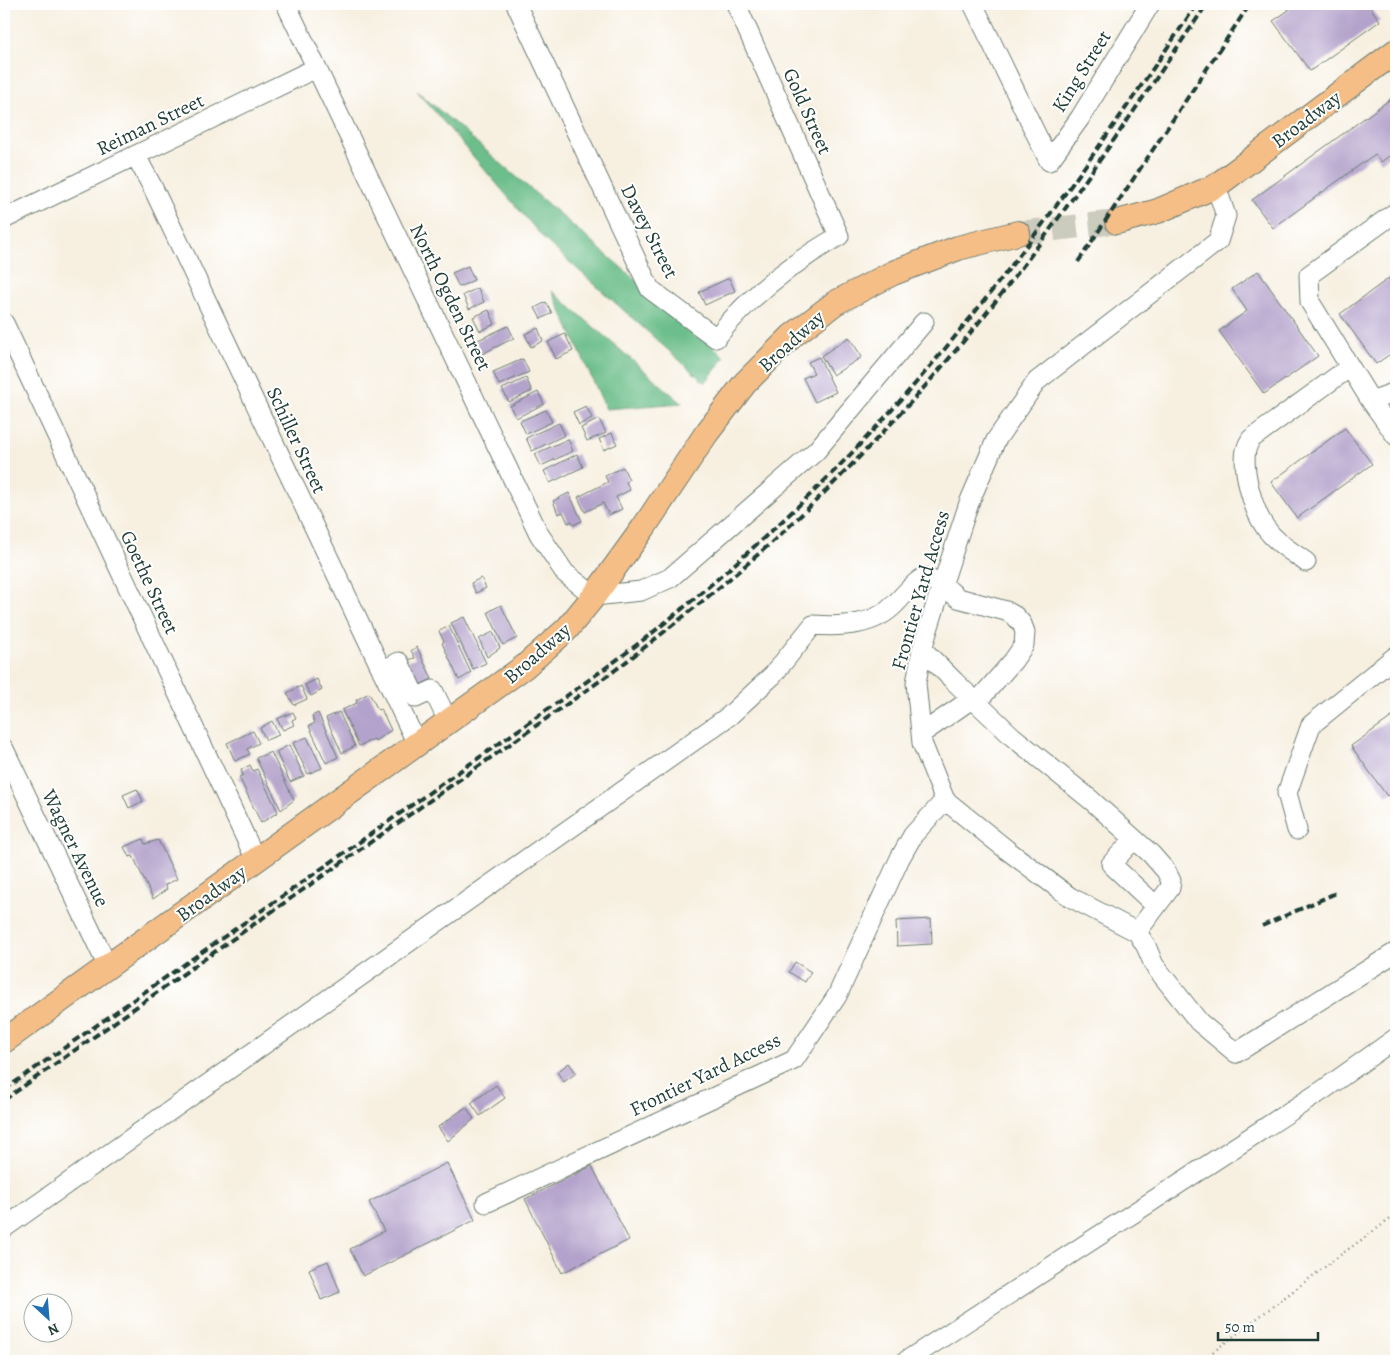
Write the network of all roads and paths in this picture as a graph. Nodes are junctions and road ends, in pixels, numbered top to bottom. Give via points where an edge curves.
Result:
1 (286, 4) edge
2 (516, 4) edge
3 (736, 4) edge
4 (973, 4) edge
5 (1150, 4) edge
6 (1396, 51) edge
7 (316, 68) junction
8 (136, 156) junction
9 (1216, 186) junction
10 (1396, 212) edge
11 (4, 219) edge
12 (1117, 222) tunnel mouth
13 (1018, 233) tunnel mouth
14 (839, 236) joint
15 (924, 322) dead end
16 (4, 323) edge
17 (1350, 367) junction
18 (1396, 392) edge
19 (1371, 401) junction
20 (1396, 436) edge
21 (1306, 562) dead end
22 (943, 585) junction
23 (594, 596) junction
24 (922, 649) junction
25 (1396, 656) edge
26 (382, 670) junction
27 (975, 700) junction
28 (448, 721) junction
29 (922, 734) junction
30 (417, 744) junction
31 (4, 749) edge
32 (945, 800) junction
33 (1297, 830) dead end
34 (1134, 839) junction
35 (256, 860) junction
36 (1156, 906) junction
37 (1137, 932) junction
38 (1396, 952) edge
39 (108, 967) junction
40 (1396, 1038) edge
41 (4, 1041) edge
42 (486, 1203) dead end
43 (1396, 1215) edge
44 (4, 1228) edge
45 (906, 1361) edge
46 (1202, 1361) edge

1 - 7 street, North Ogden Street
2 - 14 street, Davey Street via 650,289 716,338 777,276
3 - 14 street, Gold Street
4 - 5 street, King Street via 1049,161 1080,118
6 - 9 main road, Broadway
7 - 8 street, Reiman Street
7 - 23 street, North Ogden Street via 539,534 565,573
8 - 11 street, Reiman Street
8 - 26 street, Schiller Street
9 - 12 main road, Broadway via 1158,211
9 - 22 street, Frontier Yard Access via 1226,216 1218,241 1037,381 1016,410 996,440 984,467
10 - 17 street via 1309,275 1310,302
13 - 23 main road, Broadway via 958,248 893,272 835,302 792,336 745,384 706,434
15 - 23 street via 816,452 670,578 641,591
16 - 35 street, Goethe Street
17 - 19 street
17 - 21 street via 1251,439 1246,449 1249,485 1264,526 1276,540
18 - 19 street
19 - 20 street
22 - 24 street, Frontier Yard Access
22 - 27 street via 958,598 1010,614 1022,624 1025,632 1024,646 1014,661
22 - 44 street via 924,577 913,583 895,605 871,620 839,626 813,624 773,675 729,716
23 - 28 main road, Broadway via 567,629 524,667
24 - 27 street
24 - 29 street, Frontier Yard Access via 916,683
25 - 33 street via 1311,725 1287,794
26 - 28 street via 399,662 416,698 433,690
26 - 30 street, Schiller Street
27 - 29 street
27 - 34 street
28 - 30 main road, Broadway
29 - 32 street, Frontier Yard Access via 922,743
30 - 35 main road, Broadway
31 - 39 street, Wagner Avenue
32 - 37 street via 1070,897
32 - 42 street, Frontier Yard Access via 913,835 836,996 794,1060
34 - 36 street via 1166,871 1171,881 1170,888
34 - 36 street via 1111,864
35 - 39 main road, Broadway
36 - 37 street
37 - 38 street via 1154,965 1199,1022 1236,1053
39 - 41 main road, Broadway
40 - 45 street via 1323,1090
43 - 46 path

